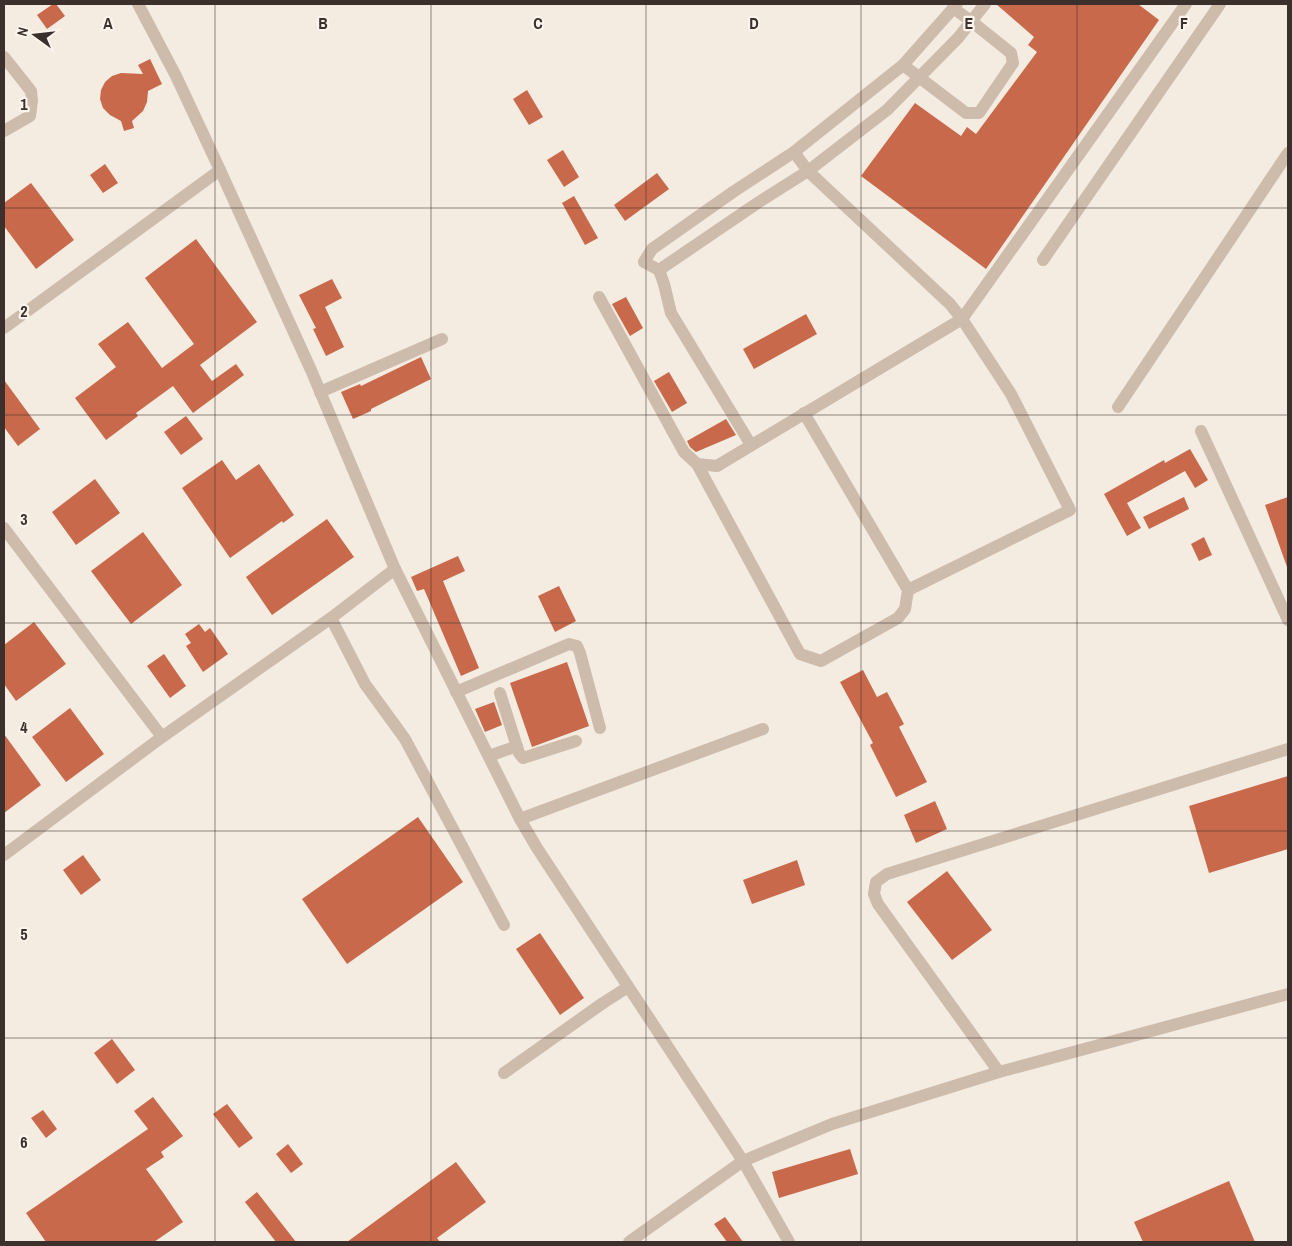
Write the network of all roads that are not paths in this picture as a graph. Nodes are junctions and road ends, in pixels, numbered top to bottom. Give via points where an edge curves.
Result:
1 (138, 4) edge
2 (985, 4) edge
3 (1220, 4) edge
4 (955, 6) edge
5 (1180, 6) edge
6 (971, 21) junction
7 (4, 57) edge
8 (903, 65) junction
9 (919, 77) junction
10 (4, 131) edge
11 (794, 152) junction
12 (1288, 153) edge
13 (220, 170) junction
14 (808, 171) junction
15 (1043, 260) dead end
16 (659, 270) junction
17 (599, 298) dead end
18 (962, 319) junction
19 (4, 328) edge
20 (442, 339) dead end
21 (320, 392) junction
22 (1118, 407) dead end
23 (804, 413) junction
24 (1201, 431) dead end
25 (751, 445) junction
26 (697, 464) junction
27 (4, 528) edge
28 (395, 569) junction
29 (908, 590) junction
30 (332, 618) junction
31 (1288, 620) edge
32 (456, 692) junction
33 (500, 693) dead end
34 (600, 728) dead end
35 (763, 729) dead end
36 (162, 737) junction
37 (576, 741) dead end
38 (517, 746) junction
39 (1288, 749) edge
40 (489, 756) junction
41 (520, 819) junction
42 (4, 855) edge
43 (504, 925) dead end
44 (628, 987) junction
45 (1288, 994) edge
46 (999, 1072) junction
47 (504, 1073) dead end
48 (743, 1162) junction
49 (629, 1242) edge
50 (789, 1242) edge

1 - 13 street
2 - 6 street
3 - 15 street
4 - 6 street
4 - 8 street
5 - 18 street
6 - 9 street
6 - 9 street via 1011,54 1013,63 979,113 966,113
7 - 10 street via 31,92 32,101 30,116
8 - 9 street
8 - 11 street
9 - 14 street via 887,110
11 - 14 street
11 - 16 street via 652,248 644,262
12 - 22 street
13 - 19 street
13 - 21 street
14 - 16 street
14 - 18 street via 950,304
16 - 25 street via 671,313
17 - 26 street via 684,452
18 - 23 street
18 - 29 street via 1011,394 1070,510
20 - 21 street
21 - 28 street
23 - 25 street
23 - 29 street
24 - 31 street
25 - 26 street via 717,466
26 - 29 street via 800,654 821,661 898,618 905,609
27 - 36 street
28 - 30 street
28 - 32 street
30 - 36 street
30 - 43 street via 365,684 405,739
32 - 34 street via 569,644 577,646 580,653
32 - 40 street
33 - 38 street
35 - 41 street
36 - 42 street
37 - 38 street via 526,758 521,756
38 - 40 street
39 - 46 street via 887,874 876,882 874,894 878,904
40 - 41 street
41 - 44 street
44 - 47 street
44 - 48 street
45 - 46 street
46 - 48 street via 832,1124
48 - 49 street
48 - 50 street

